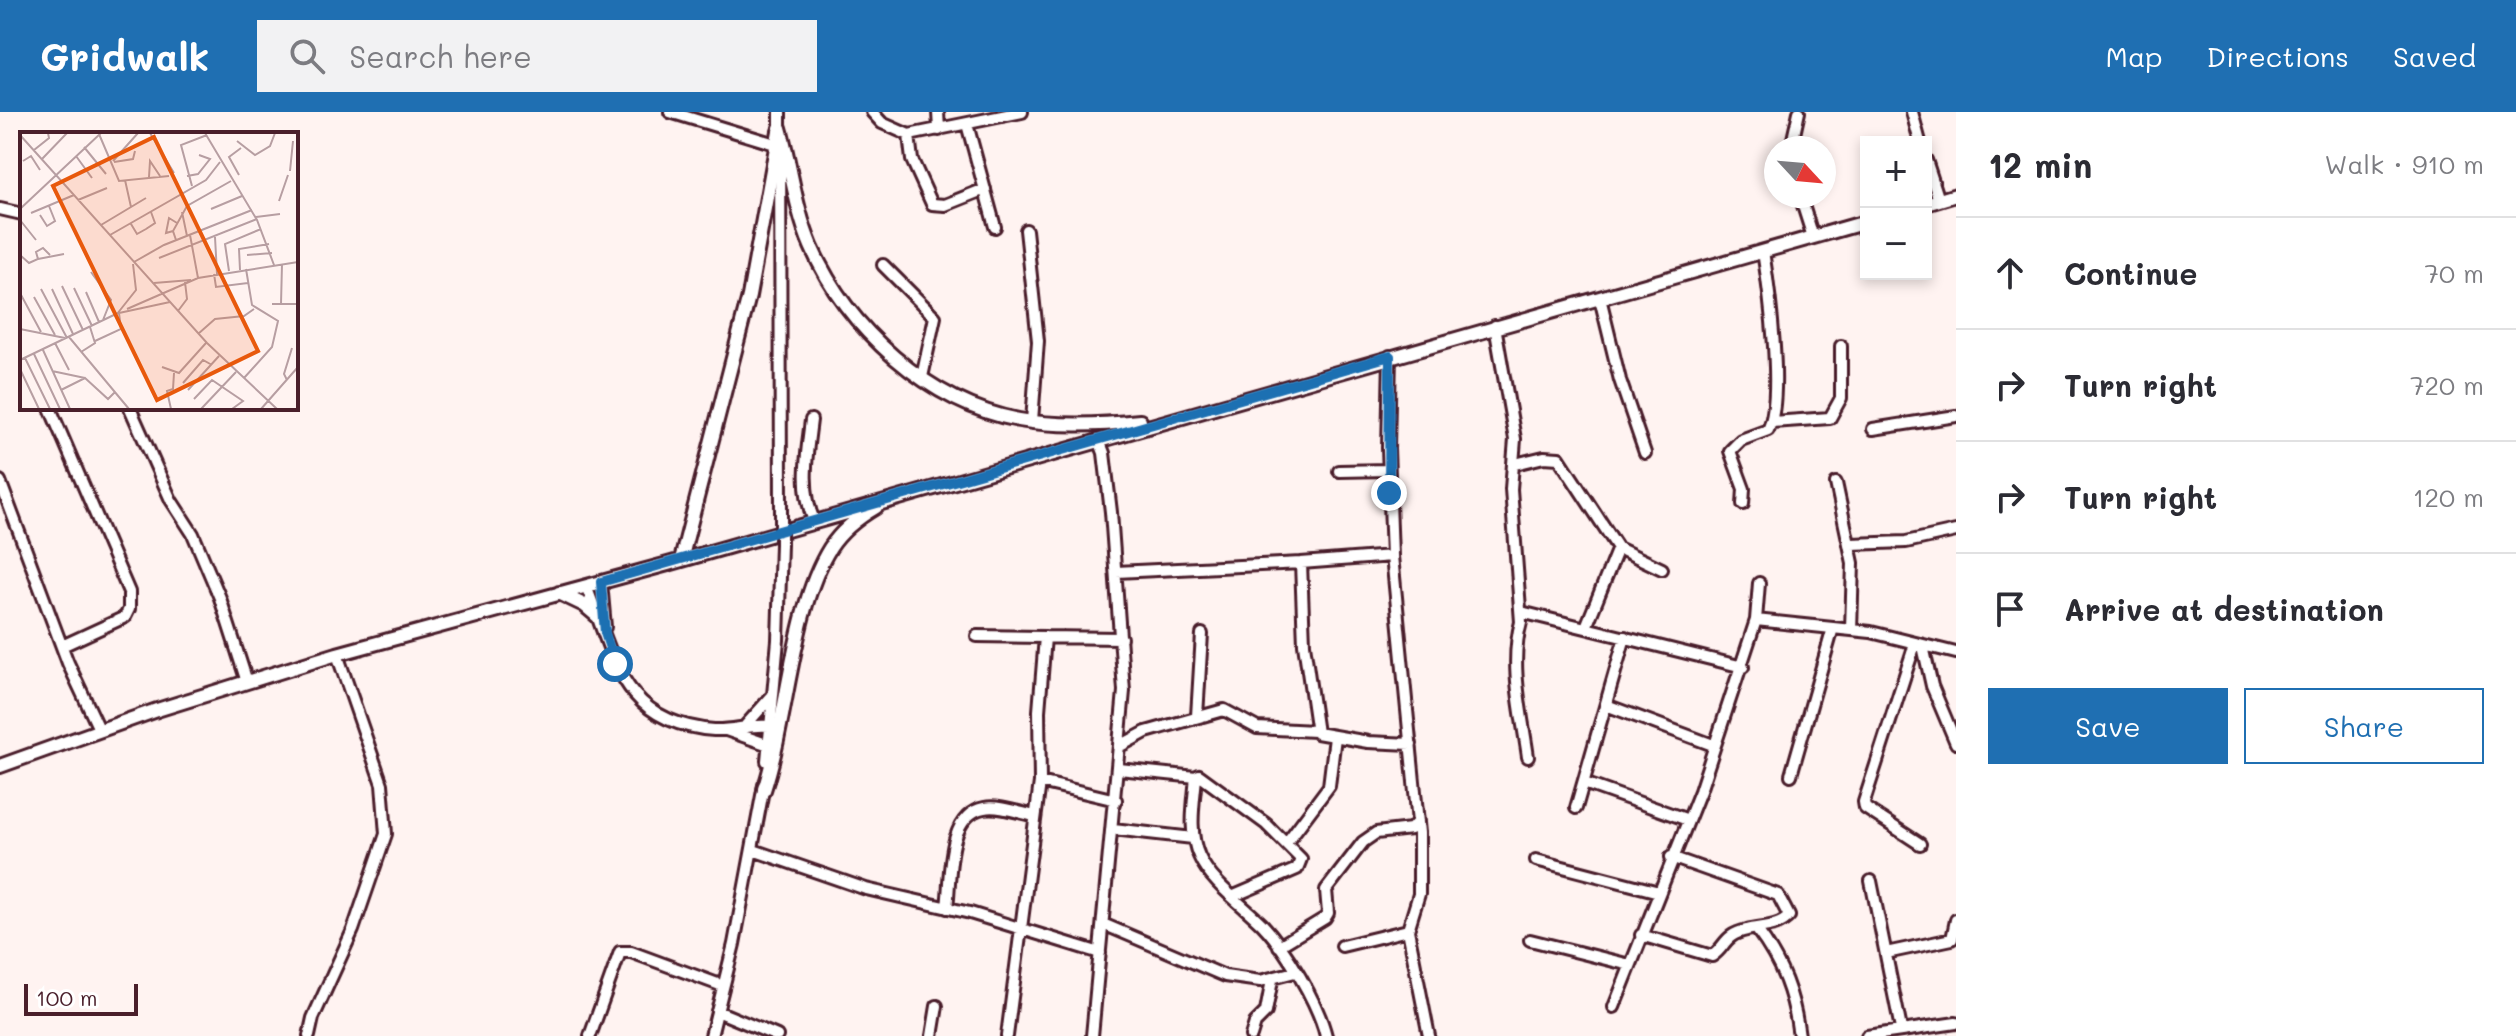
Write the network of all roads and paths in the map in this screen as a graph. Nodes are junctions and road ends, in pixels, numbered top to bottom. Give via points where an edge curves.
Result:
1 (670, 112) edge
2 (780, 112) edge
3 (872, 112) edge
4 (938, 112) edge
5 (1022, 112) edge
6 (1799, 112) edge
7 (1912, 112) edge
8 (967, 124) junction
9 (780, 128) junction
10 (939, 130) junction
11 (909, 135) junction
12 (1794, 136) edge
13 (1918, 136) edge
14 (775, 144) junction
15 (985, 189) junction
16 (1956, 195) edge
17 (1932, 202) edge
18 (1804, 208) edge
19 (0, 209) edge
20 (20, 214) edge
21 (1860, 224) edge
22 (995, 227) dead end
23 (1026, 230) dead end
24 (1813, 237) junction
25 (1763, 251) junction
26 (883, 265) dead end
27 (1600, 298) junction
28 (1495, 326) junction
29 (1841, 346) dead end
30 (1390, 356) junction
31 (922, 377) junction
32 (51, 410) edge
33 (131, 410) edge
34 (1956, 416) edge
35 (811, 420) dead end
36 (1162, 420) junction
37 (1032, 421) junction
38 (1772, 422) junction
39 (1873, 429) dead end
40 (1099, 440) junction
41 (1645, 453) dead end
42 (1515, 464) junction
43 (1388, 470) junction
44 (1339, 471) dead end
45 (0, 481) edge
46 (1836, 483) dead end
47 (889, 499) junction
48 (1743, 504) dead end
49 (814, 521) junction
50 (1956, 531) edge
51 (1851, 544) junction
52 (1618, 548) junction
53 (1392, 556) junction
54 (681, 560) junction
55 (1301, 563) junction
56 (1662, 569) dead end
57 (1116, 572) junction
58 (601, 582) junction
59 (1759, 583) dead end
60 (586, 586) junction
61 (559, 593) junction
62 (1521, 612) junction
63 (597, 616) junction
64 (1756, 620) junction
65 (1586, 627) junction
66 (1833, 628) junction
67 (1851, 630) junction
68 (605, 633) junction
69 (1202, 634) dead end
70 (977, 636) dead end
71 (1045, 637) junction
72 (1625, 637) junction
73 (1121, 638) junction
74 (1919, 645) junction
75 (62, 646) junction
76 (1956, 653) edge
77 (337, 654) junction
78 (1743, 667) junction
79 (247, 682) junction
80 (772, 696) junction
81 (1606, 705) junction
82 (1197, 716) junction
83 (746, 725) junction
84 (769, 726) junction
85 (99, 729) junction
86 (725, 730) junction
87 (1315, 731) junction
88 (1335, 737) junction
89 (1956, 743) edge
90 (1411, 744) junction
91 (769, 745) junction
92 (1122, 745) junction
93 (1713, 745) junction
94 (1528, 757) dead end
95 (0, 766) edge
96 (1119, 769) junction
97 (1791, 775) dead end
98 (1196, 777) junction
99 (1040, 782) junction
100 (1584, 783) junction
101 (764, 790) junction
102 (1116, 800) junction
103 (1576, 808) dead end
104 (1035, 816) junction
105 (1688, 820) junction
106 (1418, 821) junction
107 (1113, 829) junction
108 (1193, 838) junction
109 (1287, 842) junction
110 (1920, 844) dead end
111 (753, 850) junction
112 (1671, 857) junction
113 (1536, 860) dead end
114 (1871, 881) dead end
115 (1659, 892) junction
116 (1234, 896) junction
117 (947, 908) junction
118 (1956, 920) edge
119 (1103, 924) junction
120 (1019, 927) junction
121 (1408, 930) junction
122 (1757, 930) junction
123 (1641, 935) junction
124 (1530, 940) dead end
125 (1279, 946) junction
126 (1342, 946) dead end
127 (1100, 953) junction
128 (1886, 953) junction
129 (1630, 965) junction
130 (1295, 972) junction
131 (1272, 980) junction
132 (723, 986) junction
133 (937, 1006) dead end
134 (1614, 1007) dead end
135 (717, 1011) junction
136 (1956, 1023) edge
137 (1901, 1029) junction
138 (309, 1036) edge
139 (590, 1036) edge
140 (711, 1036) edge
141 (777, 1036) edge
142 (932, 1036) edge
143 (1007, 1036) edge
144 (1092, 1036) edge
145 (1251, 1036) edge
146 (1326, 1036) edge
147 (1429, 1036) edge
148 (1799, 1036) edge
149 (1867, 1036) edge

1 - 14 street
2 - 9 street
3 - 11 street via 882,123
4 - 10 street
5 - 8 street
6 - 12 street
7 - 13 street
8 - 10 street
8 - 15 street
9 - 14 main road
9 - 31 main road via 810,244 833,287 866,331
9 - 80 street, bridge via 781,544
10 - 11 street
11 - 15 street via 912,160 932,204 945,205
14 - 54 main road via 749,296
15 - 22 street
16 - 17 main road
18 - 24 street
19 - 20 street
21 - 24 main road
23 - 37 street via 1038,341
24 - 25 main road
25 - 27 main road
25 - 38 street via 1772,330
26 - 31 street via 935,317
27 - 28 main road
27 - 41 street
28 - 30 main road
28 - 42 street
29 - 38 street via 1841,398 1830,418
30 - 36 main road
30 - 43 street
31 - 37 main road via 990,411
32 - 75 street via 129,592 125,617
33 - 79 street via 171,500 193,534
34 - 39 street
35 - 49 street via 805,472
36 - 37 main road
36 - 40 main road
38 - 48 street via 1768,430 1741,440 1730,451 1744,489
40 - 47 main road
40 - 57 street
42 - 52 street via 1559,458
42 - 62 street via 1511,489
43 - 44 street
43 - 53 street
45 - 75 street
46 - 51 street
47 - 49 main road
47 - 101 main road via 839,536 819,567
49 - 54 main road
50 - 51 street via 1906,542
51 - 67 street
52 - 56 street
52 - 65 street
53 - 55 street
53 - 90 street
54 - 58 main road
55 - 57 street
55 - 87 street via 1302,625
57 - 73 street
58 - 60 main road
58 - 68 street
59 - 64 street
60 - 61 main road
60 - 63 street
61 - 63 main road
61 - 77 main road
62 - 65 street
62 - 94 street via 1516,664
63 - 68 street
64 - 66 street
64 - 78 street
65 - 72 street
66 - 67 street
66 - 97 street
67 - 74 street
68 - 86 street via 624,684 651,712 691,726
69 - 82 street
70 - 71 street
71 - 73 street
71 - 99 street
72 - 78 street
72 - 81 street
73 - 92 street
74 - 76 street
74 - 89 street
74 - 110 street via 1864,802 1875,817
75 - 85 street
77 - 79 main road
77 - 138 street via 382,784 386,834
78 - 93 street
79 - 85 main road
80 - 83 street
80 - 84 street
81 - 93 street
81 - 100 street
82 - 87 street via 1224,710 1257,728
82 - 92 street
83 - 84 street
83 - 86 street
84 - 91 street
85 - 95 main road
86 - 91 street
87 - 88 street
88 - 90 street
88 - 109 street via 1329,786
90 - 106 street
91 - 101 street
92 - 96 street
93 - 105 street
96 - 98 street
96 - 102 street
98 - 108 street
98 - 109 street via 1206,777
99 - 102 street
99 - 104 street
100 - 103 street
100 - 105 street
101 - 111 street
102 - 107 street
104 - 117 street via 987,807 968,814 958,829
104 - 120 street
105 - 112 street
106 - 121 street via 1419,894
106 - 125 street via 1411,829 1376,833 1363,842 1326,890 1325,918
107 - 108 street
107 - 119 street
108 - 116 street via 1203,864
109 - 116 street via 1301,859 1297,869
111 - 117 street via 866,889
111 - 132 street
112 - 115 street
112 - 122 street via 1778,895 1789,916
113 - 115 street
114 - 128 street
115 - 123 street
116 - 125 street
117 - 120 street
118 - 128 street via 1952,939
119 - 127 street
119 - 131 street via 1225,976
120 - 127 street
120 - 143 street
121 - 126 street
121 - 147 street
122 - 123 street via 1723,940 1712,956
122 - 148 street via 1793,995
123 - 129 street
124 - 129 street
125 - 130 street
127 - 144 street
128 - 137 street
129 - 134 street
130 - 131 street
130 - 146 street
131 - 145 street via 1266,1012
132 - 135 street
132 - 139 street via 620,952
133 - 142 street
135 - 140 street
135 - 141 street
136 - 137 street
137 - 149 street

